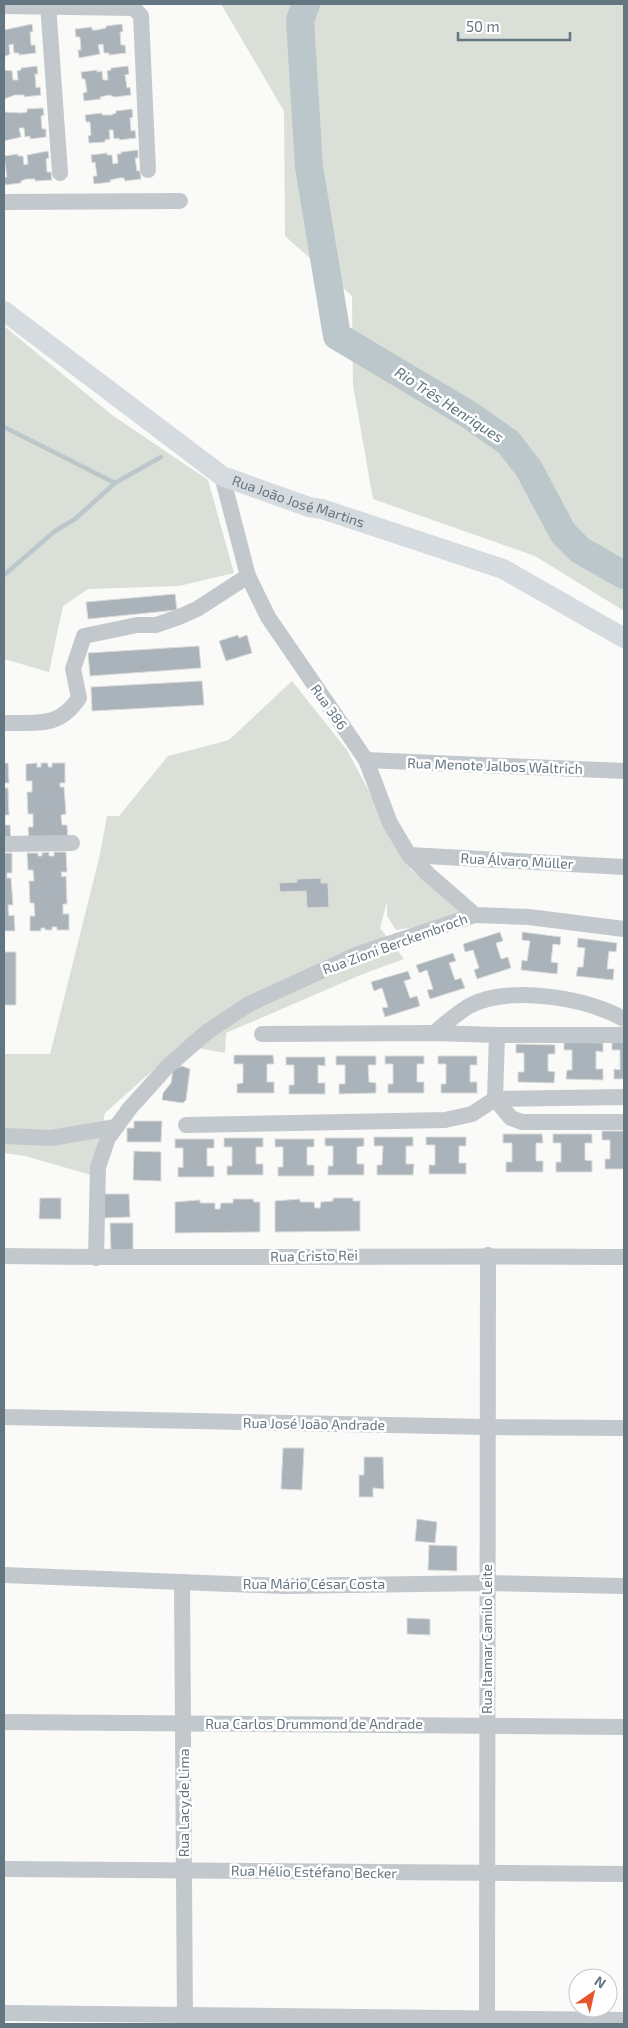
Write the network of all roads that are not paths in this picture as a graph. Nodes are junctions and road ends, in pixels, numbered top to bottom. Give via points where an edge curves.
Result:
1 (48, 5) edge
2 (4, 6) edge
3 (148, 170) dead end
4 (60, 173) dead end
5 (180, 201) dead end
6 (4, 202) edge
7 (4, 311) edge
8 (222, 476) junction
9 (248, 576) junction
10 (624, 638) edge
11 (4, 723) edge
12 (366, 760) junction
13 (624, 771) edge
14 (72, 843) dead end
15 (4, 844) edge
16 (409, 855) junction
17 (624, 868) edge
18 (475, 915) junction
19 (624, 930) edge
20 (624, 1019) edge
21 (434, 1033) junction
22 (262, 1034) dead end
23 (497, 1035) junction
24 (624, 1035) edge
25 (624, 1097) edge
26 (495, 1098) junction
27 (624, 1122) edge
28 (186, 1125) dead end
29 (116, 1127) junction
30 (4, 1136) edge
31 (488, 1254) junction
32 (4, 1256) edge
33 (624, 1257) edge
34 (96, 1258) junction
35 (4, 1417) edge
36 (487, 1428) junction
37 (624, 1428) edge
38 (4, 1574) edge
39 (182, 1582) junction
40 (487, 1583) junction
41 (624, 1586) edge
42 (4, 1722) edge
43 (184, 1722) junction
44 (487, 1725) junction
45 (624, 1728) edge
46 (4, 1869) edge
47 (184, 1870) junction
48 (487, 1874) junction
49 (624, 1874) edge
50 (4, 2013) edge
51 (186, 2020) edge
52 (624, 2020) edge
53 (487, 2021) edge

1 - 2 street
1 - 3 street via 123,6 134,8 140,16
1 - 4 street
5 - 6 street
7 - 8 main road, Rua João José Martins
8 - 9 street, Rua 386
8 - 10 main road, Rua João José Martins via 503,569
9 - 11 street via 179,617 156,625 137,625 84,636 73,669 79,698 72,709 64,717 54,720
9 - 12 street, Rua 386 via 268,617
12 - 13 street, Rua Menote Jalbos Waltrich
12 - 16 street, Rua 386 via 390,823
14 - 15 street
16 - 17 street, Rua Álvaro Müller
16 - 18 street, Rua 386
18 - 19 street, Rua Zioni Berckembroch via 529,917
18 - 29 street, Rua Zioni Berckembroch via 358,954 249,1004 207,1032 172,1062
20 - 21 street via 590,1004 532,996 498,996 470,1006
21 - 22 street
21 - 23 street
23 - 24 street
23 - 26 street
25 - 26 street
26 - 27 street via 511,1118 522,1122
26 - 28 street via 472,1114 445,1120
29 - 30 street via 51,1138
29 - 34 street, Rua Zioni Berckembroch via 108,1138 98,1167
31 - 33 street, Rua Cristo Rei
31 - 34 street, Rua Cristo Rei
31 - 36 street, Rua Itamar Camilo Leite
32 - 34 street, Rua Cristo Rei
35 - 36 street, Rua José João Andrade
36 - 37 street, Rua José João Andrade
36 - 40 street, Rua Itamar Camilo Leite
38 - 39 street, Rua Mário César Costa
39 - 40 street, Rua Mário César Costa via 283,1586
39 - 43 street, Rua Lacy de Lima
40 - 41 street, Rua Mário César Costa
40 - 44 street, Rua Itamar Camilo Leite
42 - 43 street, Rua Carlos Drummond de Andrade
43 - 44 street, Rua Carlos Drummond de Andrade
43 - 47 street, Rua Lacy de Lima
44 - 45 street, Rua Carlos Drummond de Andrade
44 - 48 street, Rua Itamar Camilo Leite
46 - 47 street, Rua Hélio Estéfano Becker
47 - 48 street, Rua Hélio Estéfano Becker
47 - 51 street, Rua Lacy de Lima
48 - 49 street, Rua Hélio Estéfano Becker
48 - 53 street, Rua Itamar Camilo Leite
50 - 51 street
51 - 53 street
52 - 53 street

